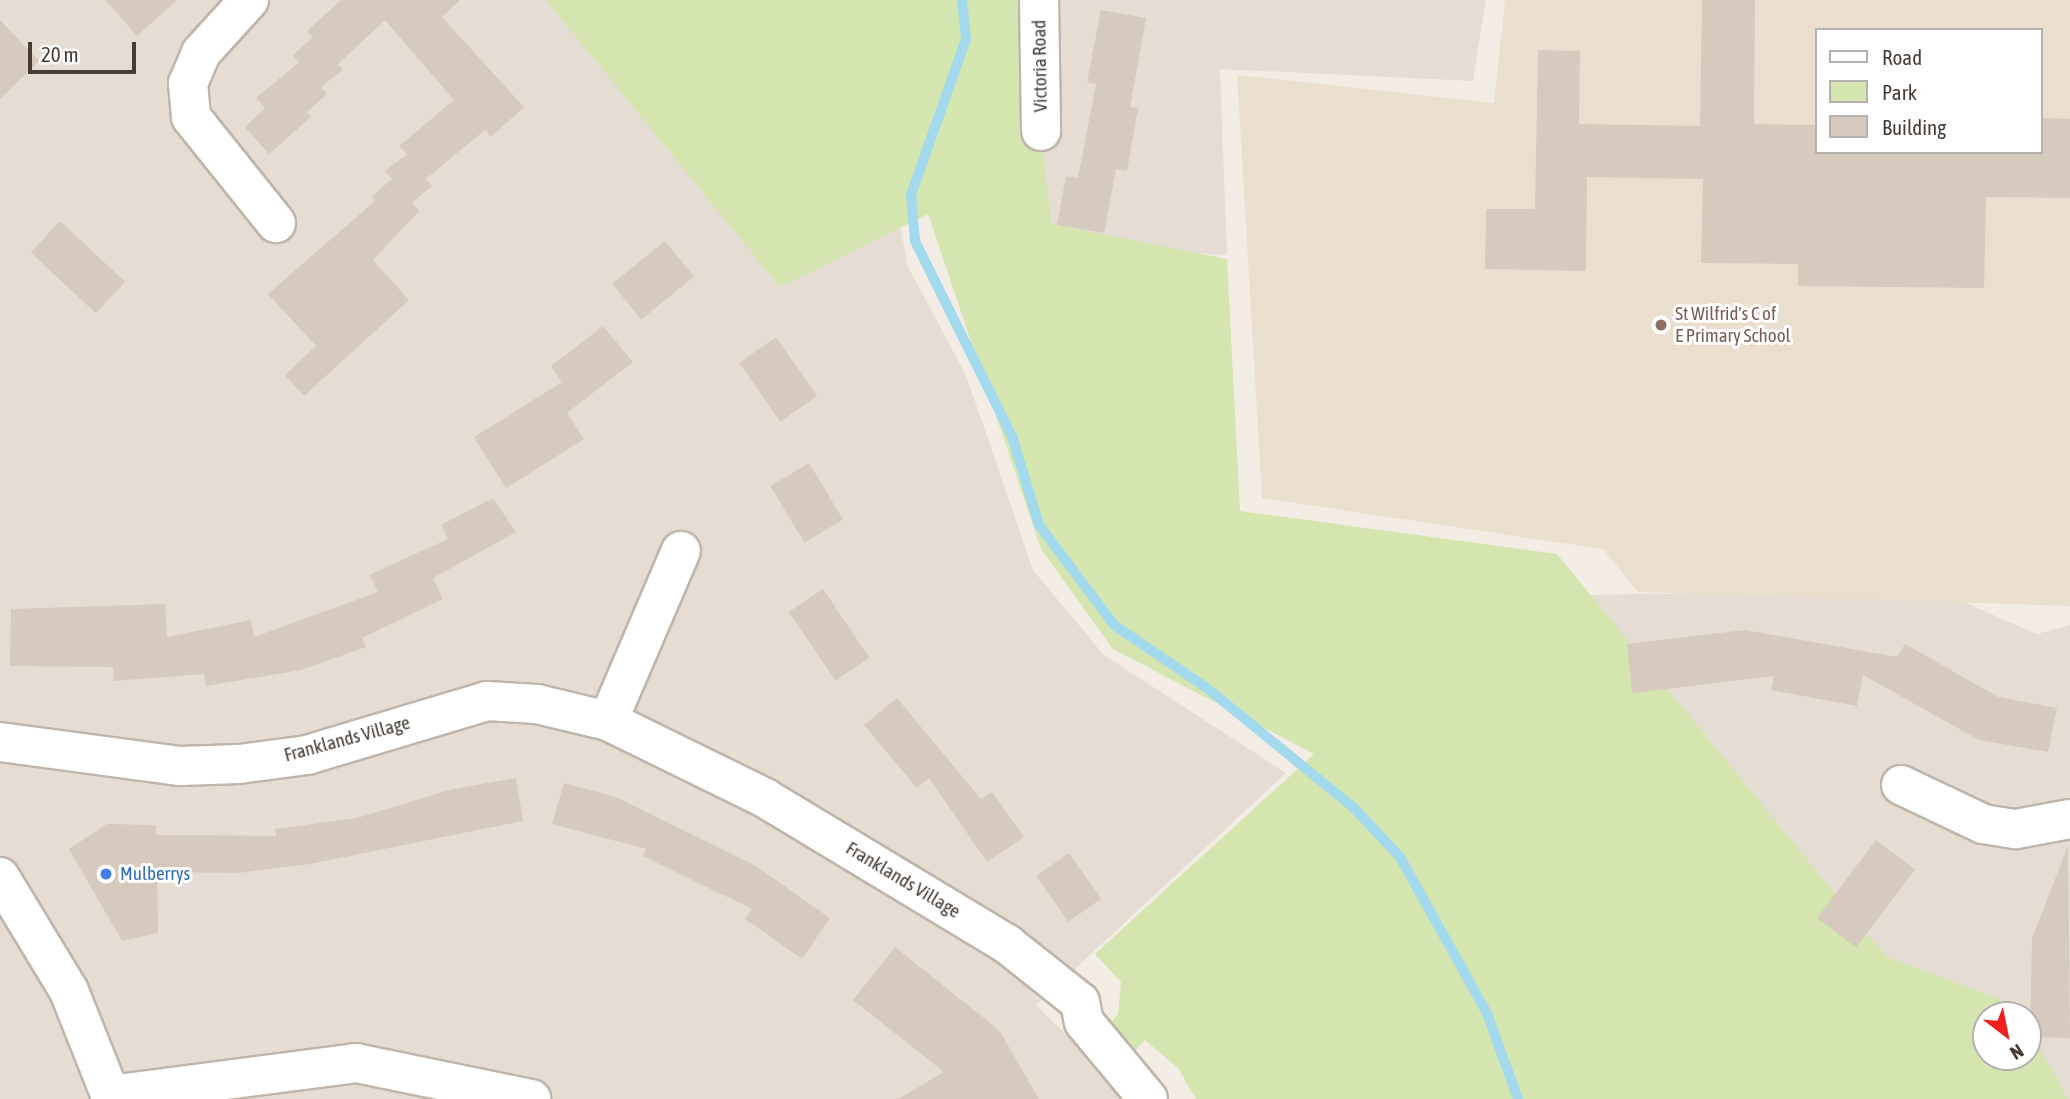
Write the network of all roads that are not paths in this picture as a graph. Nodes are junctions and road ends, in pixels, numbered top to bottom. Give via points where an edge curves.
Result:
1 (249, 0) edge
2 (1039, 0) edge
3 (1041, 131) dead end
4 (276, 223) dead end
5 (681, 551) dead end
6 (608, 721) junction
7 (0, 742) edge
8 (1901, 785) dead end
9 (2070, 819) edge
10 (0, 877) edge
11 (513, 1096) edge
12 (111, 1097) edge
13 (1147, 1099) edge

1 - 4 street via 201,53 188,83 191,117
2 - 3 street, Victoria Road
5 - 6 street
6 - 7 street, Franklands Village via 537,704 487,701 306,755 239,764 180,766
6 - 13 street, Franklands Village via 721,774 915,885 1007,944 1080,1002 1084,1022
8 - 9 street via 1983,824 2016,829
10 - 12 street via 69,991
11 - 12 street via 356,1063

